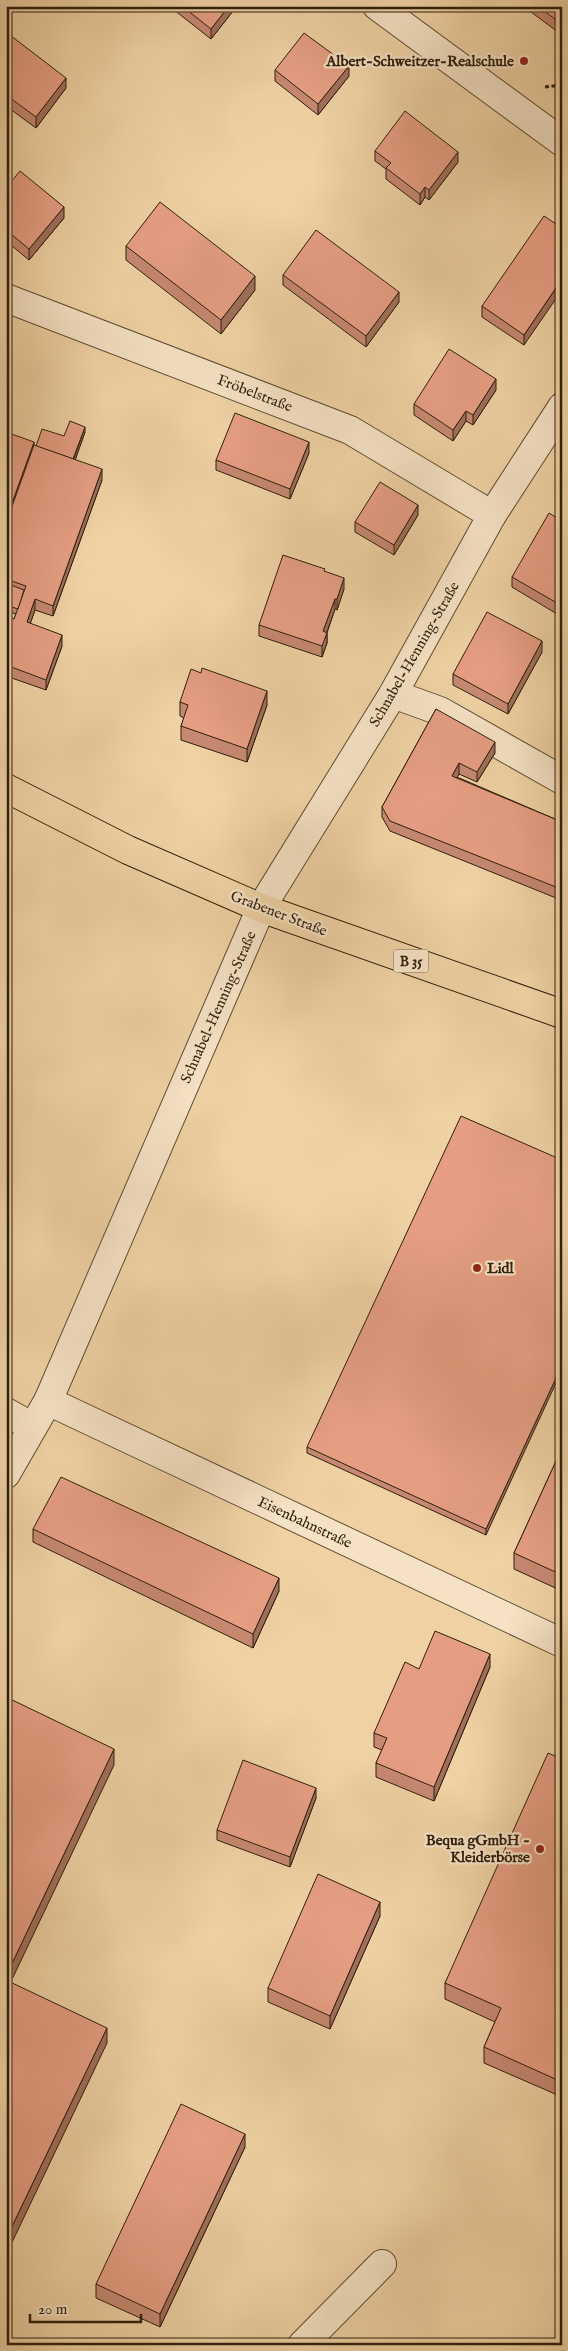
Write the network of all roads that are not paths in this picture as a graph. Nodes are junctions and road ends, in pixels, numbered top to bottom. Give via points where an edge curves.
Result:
1 (377, 6) edge
2 (562, 142) edge
3 (6, 298) edge
4 (562, 407) edge
5 (492, 515) junction
6 (393, 694) junction
7 (562, 780) edge
8 (6, 788) edge
9 (261, 908) junction
10 (562, 1014) edge
11 (48, 1401) junction
12 (6, 1412) edge
13 (33, 1427) junction
14 (6, 1474) edge
15 (562, 1643) edge
16 (382, 2264) dead end
17 (302, 2345) edge

1 - 2 street
3 - 5 street, Fröbelstraße via 350,430
4 - 5 street, Schnabel-Henning-Straße
5 - 6 street, Schnabel-Henning-Straße
6 - 7 street via 440,710
6 - 9 street, Schnabel-Henning-Straße
8 - 9 main road, Grabener Straße / B 35 via 128,850
9 - 10 main road, Grabener Straße / B 35
9 - 11 street, Schnabel-Henning-Straße
11 - 13 street, Schnabel-Henning-Straße
11 - 15 street, Eisenbahnstraße
12 - 13 street
13 - 14 street, Schnabel-Henning-Straße
16 - 17 street

